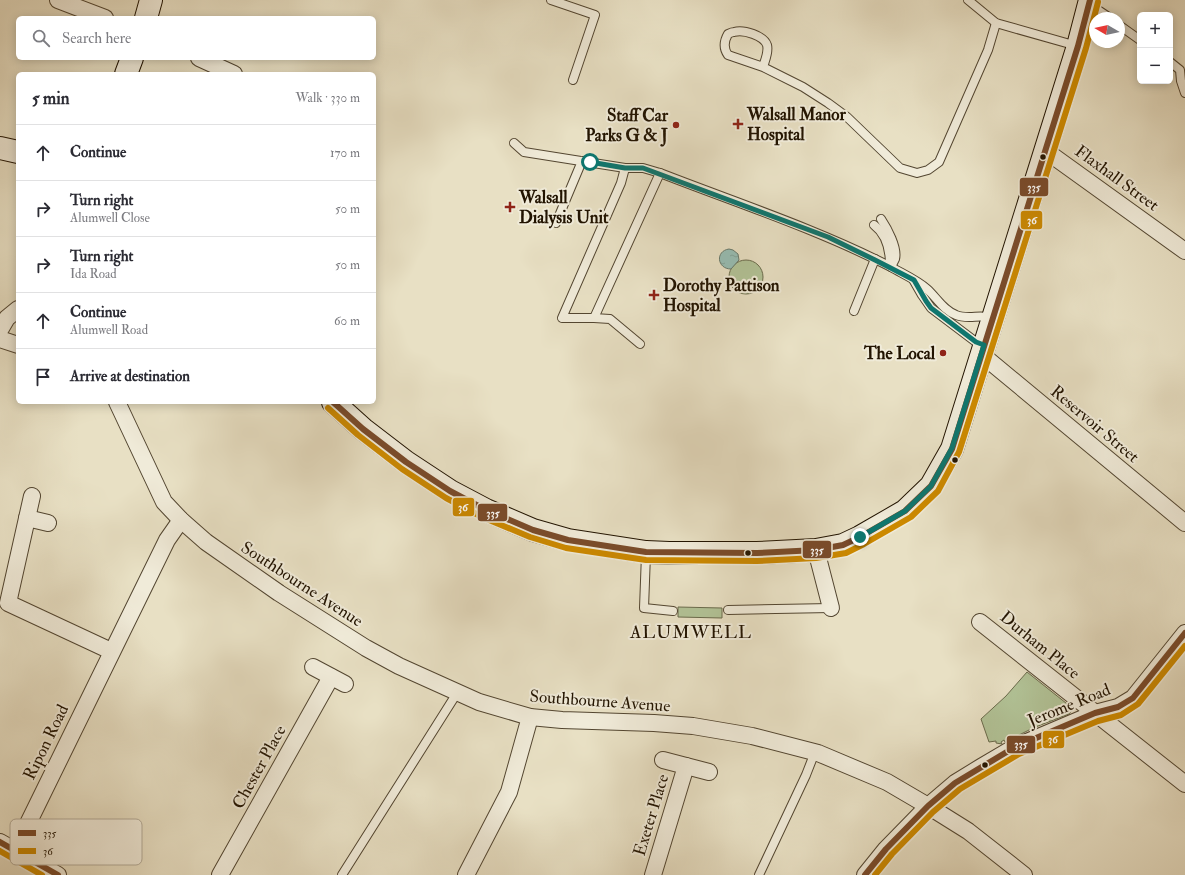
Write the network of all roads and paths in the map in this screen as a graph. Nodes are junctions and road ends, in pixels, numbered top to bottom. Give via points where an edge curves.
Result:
1 (58, 0) edge
2 (151, 0) edge
3 (551, 0) edge
4 (968, 0) edge
5 (977, 3) edge
6 (1089, 4) edge
7 (1101, 12) edge
8 (100, 16) edge
9 (147, 16) edge
10 (996, 23) junction
11 (1125, 29) edge
12 (1137, 38) edge
13 (1078, 46) junction
14 (131, 60) edge
15 (203, 60) edge
16 (1173, 64) edge
17 (763, 67) junction
18 (127, 72) edge
19 (230, 72) edge
20 (572, 80) dead end
21 (1185, 93) edge
22 (514, 143) dead end
23 (0, 148) edge
24 (1046, 151) junction
25 (16, 152) edge
26 (582, 161) junction
27 (625, 168) junction
28 (660, 173) junction
29 (881, 219) dead end
30 (556, 223) dead end
31 (874, 225) dead end
32 (1185, 251) edge
33 (875, 260) junction
34 (891, 267) junction
35 (914, 280) junction
36 (16, 311) edge
37 (854, 311) dead end
38 (594, 318) junction
39 (993, 318) junction
40 (0, 330) edge
41 (0, 339) edge
42 (16, 344) edge
43 (640, 344) dead end
44 (983, 349) junction
45 (118, 404) edge
46 (336, 404) edge
47 (32, 496) dead end
48 (27, 518) junction
49 (181, 520) junction
50 (48, 523) dead end
51 (1185, 523) edge
52 (816, 550) junction
53 (646, 552) junction
54 (832, 608) joint
55 (728, 610) dead end
56 (673, 611) dead end
57 (980, 622) dead end
58 (1185, 633) edge
59 (111, 651) junction
60 (312, 666) dead end
61 (457, 693) junction
62 (1095, 713) junction
63 (530, 717) junction
64 (815, 752) junction
65 (663, 760) dead end
66 (686, 766) junction
67 (709, 772) dead end
68 (1185, 784) edge
69 (928, 806) junction
70 (29, 819) edge
71 (0, 842) edge
72 (10, 848) edge
73 (40, 865) edge
74 (58, 875) edge
75 (220, 875) edge
76 (342, 875) edge
77 (466, 875) edge
78 (653, 875) edge
79 (759, 875) edge
80 (865, 875) edge
81 (1024, 875) edge

1 - 8 street
2 - 9 street
3 - 20 lane via 595,15
4 - 5 lane
5 - 10 lane
6 - 7 lane
6 - 13 street
10 - 13 lane
10 - 17 lane via 988,50 939,162 928,170 917,172 900,168 847,117 803,87
11 - 12 lane
13 - 24 street
14 - 18 street
15 - 19 street
16 - 21 lane via 1180,70
17 - 17 lane via 728,55 724,45 728,34 734,31 743,32 763,39 767,48
22 - 26 lane via 524,152
23 - 25 street
24 - 32 street, Flaxhall Street
24 - 39 street
26 - 27 lane
26 - 30 lane
27 - 28 lane via 643,168
27 - 38 lane via 621,183 562,318
28 - 33 lane via 828,237
28 - 38 lane
29 - 34 lane via 888,229 895,252
31 - 34 lane via 880,230 886,243
33 - 34 lane
33 - 37 lane
34 - 35 lane
35 - 39 lane via 954,314 965,318
35 - 44 lane via 931,308
36 - 40 street via 7,318
38 - 43 lane via 610,319
39 - 44 street
41 - 42 street
44 - 51 street, Reservoir Street
44 - 52 street via 952,448 931,486 905,511 860,537 843,545
45 - 49 street, Southbourne Avenue via 164,502
46 - 53 street via 363,430 406,462 450,491 486,510 533,530 568,540
47 - 48 street
48 - 50 street
48 - 59 street via 8,603
49 - 59 street, Ripon Road via 167,540
49 - 61 street, Southbourne Avenue via 240,567 334,628 392,662
52 - 53 street via 751,553
52 - 54 street
53 - 56 lane via 644,608
54 - 55 lane
57 - 62 street, Durham Place
58 - 62 street, Jerome Road via 1133,698 1118,707
59 - 70 street, Ripon Road
60 - 75 street, Chester Place via 338,680
61 - 63 street, Southbourne Avenue
61 - 76 lane
62 - 68 street, Durham Place
62 - 69 street, Jerome Road via 1015,747 955,783
63 - 64 street, Southbourne Avenue via 694,726 752,736
63 - 77 street via 509,792
64 - 69 street, Southbourne Avenue via 887,782
64 - 79 lane
65 - 66 street, Exeter Place
66 - 67 street, Exeter Place
66 - 78 street, Exeter Place
69 - 80 street, Jerome Road via 886,849
69 - 81 street, Southbourne Avenue via 968,831
71 - 72 street
73 - 74 street

